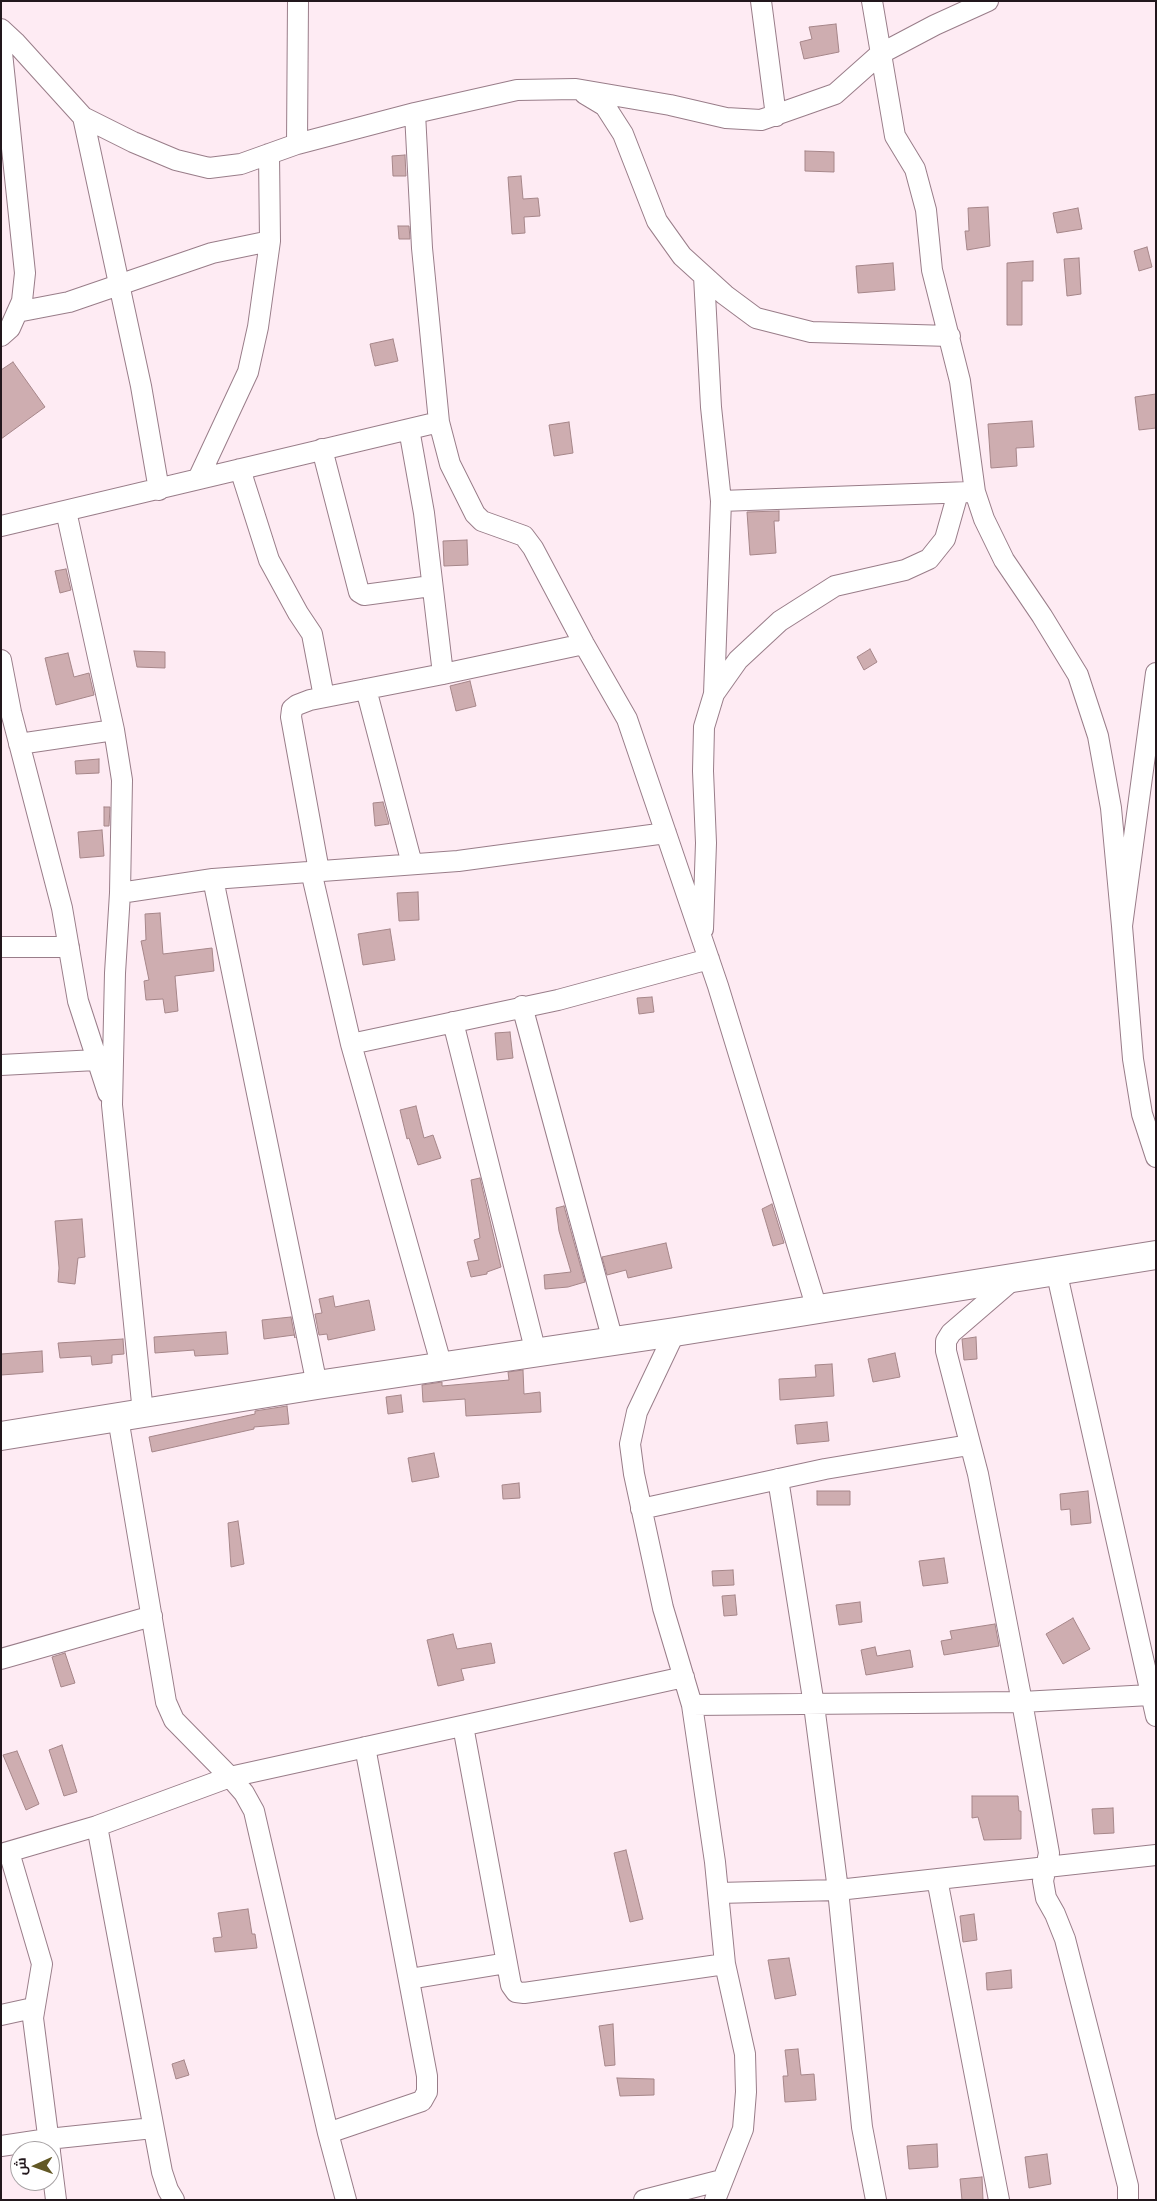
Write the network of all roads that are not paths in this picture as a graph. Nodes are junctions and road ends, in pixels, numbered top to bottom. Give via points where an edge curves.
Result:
1 (298, 1) edge
2 (761, 1) edge
3 (872, 1) edge
4 (988, 1) edge
5 (1, 30) edge
6 (1, 43) edge
7 (880, 54) junction
8 (576, 89) junction
9 (415, 113) junction
10 (776, 116) junction
11 (83, 117) junction
12 (297, 144) junction
13 (269, 154) junction
14 (270, 241) junction
15 (704, 276) junction
16 (118, 284) junction
17 (17, 312) junction
18 (1, 336) edge
19 (950, 336) junction
20 (439, 422) junction
21 (409, 429) junction
22 (322, 449) junction
23 (240, 468) junction
24 (198, 479) junction
25 (159, 490) junction
26 (966, 492) junction
27 (721, 501) junction
28 (66, 511) junction
29 (1, 526) edge
30 (431, 586) junction
31 (584, 644) junction
32 (1, 660) edge
33 (1156, 673) edge
34 (443, 674) junction
35 (366, 689) junction
36 (714, 694) junction
37 (324, 697) junction
38 (114, 730) junction
39 (20, 744) junction
40 (666, 832) junction
41 (412, 864) junction
42 (315, 871) junction
43 (213, 879) junction
44 (120, 893) junction
45 (1122, 926) junction
46 (1, 947) edge
47 (69, 947) junction
48 (706, 950) junction
49 (522, 1006) junction
50 (453, 1022) junction
51 (351, 1044) junction
52 (96, 1060) junction
53 (1, 1065) edge
54 (112, 1104) junction
55 (1156, 1157) edge
56 (1156, 1255) edge
57 (1056, 1270) junction
58 (1018, 1276) junction
59 (817, 1309) junction
60 (675, 1332) junction
61 (613, 1341) junction
62 (536, 1353) junction
63 (442, 1367) junction
64 (317, 1385) junction
65 (130, 1415) junction
66 (6, 1432) edge
67 (969, 1445) junction
68 (778, 1479) junction
69 (641, 1509) junction
70 (152, 1616) junction
71 (1, 1659) edge
72 (684, 1677) junction
73 (1150, 1695) junction
74 (1022, 1702) junction
75 (692, 1705) junction
76 (814, 1705) junction
77 (1156, 1716) edge
78 (463, 1726) junction
79 (366, 1747) junction
80 (230, 1777) junction
81 (97, 1826) junction
82 (5, 1853) edge
83 (1156, 1855) edge
84 (1048, 1866) junction
85 (936, 1879) junction
86 (838, 1890) junction
87 (718, 1893) junction
88 (507, 1963) junction
89 (726, 1964) junction
90 (409, 1979) junction
91 (34, 2008) junction
92 (1, 2015) edge
93 (153, 2128) junction
94 (328, 2133) junction
95 (48, 2141) edge
96 (60, 2145) edge
97 (722, 2180) junction
98 (174, 2200) edge
99 (346, 2200) edge
100 (644, 2200) edge
101 (715, 2200) edge
102 (876, 2200) edge
103 (999, 2200) edge
104 (1128, 2200) edge

1 - 12 street
2 - 10 street
3 - 7 street
4 - 7 street
5 - 11 street
6 - 17 street via 25,273
7 - 10 street via 835,94
7 - 19 street via 895,136 915,169 926,210 932,270
8 - 9 street via 517,90
8 - 10 street via 726,118 761,120
8 - 15 street via 605,106 623,134 657,221 682,256
9 - 12 street
9 - 20 street via 422,248
11 - 13 street via 176,160 209,168 241,164
11 - 16 street
12 - 13 street
13 - 14 street
14 - 16 street via 212,253
14 - 24 street via 248,372
15 - 19 street via 756,318 812,332
15 - 27 street via 710,407
16 - 17 street via 69,302
16 - 25 street via 141,386
17 - 18 street via 10,328
19 - 26 street via 960,381
20 - 21 street
20 - 31 street via 450,464 475,514 482,521 524,536
21 - 22 street
21 - 30 street via 424,513
22 - 23 street
22 - 30 street via 359,592 364,595
23 - 24 street
23 - 37 street via 269,560 312,634
24 - 25 street
25 - 28 street
26 - 27 street
26 - 36 street via 945,539 929,559 905,570 834,586 780,620 738,660
26 - 45 street via 984,519 1004,560 1078,675 1098,736 1111,808
27 - 36 street
28 - 29 street
28 - 38 street
30 - 34 street
31 - 34 street
31 - 40 street via 627,720
32 - 39 street
33 - 45 street
34 - 35 street
35 - 37 street
35 - 41 street
36 - 48 street via 704,728
37 - 42 street via 296,705 291,718
38 - 39 street
38 - 44 street via 122,780
39 - 47 street
40 - 41 street via 458,861
40 - 48 street
41 - 42 street
42 - 43 street
42 - 51 street
43 - 44 street
43 - 64 street
44 - 54 street
45 - 55 street via 1133,1059 1142,1114
46 - 47 street
47 - 52 street via 78,1001
48 - 49 street via 558,1000
48 - 59 street
49 - 50 street
49 - 61 street
50 - 51 street
50 - 62 street
51 - 63 street
52 - 53 street
52 - 54 street
54 - 65 street
56 - 57 street
57 - 58 street
57 - 73 street
58 - 59 street
58 - 67 street via 951,1333 946,1341
59 - 60 street
60 - 61 street
60 - 69 street via 636,1412 630,1444
61 - 62 street
62 - 63 street
63 - 64 street
64 - 65 street
65 - 66 street
65 - 70 street
67 - 68 street via 825,1468
67 - 74 street via 978,1474
68 - 69 street
68 - 76 street
69 - 72 street via 663,1608
70 - 71 street
70 - 80 street via 166,1702 174,1720
72 - 75 street
72 - 78 street
73 - 74 street
73 - 77 street
74 - 76 street
74 - 84 street via 1049,1853
75 - 76 street
75 - 87 street
76 - 86 street
78 - 79 street
78 - 88 street
79 - 80 street
79 - 90 street
80 - 81 street
80 - 94 street via 254,1811
81 - 82 street
81 - 93 street
82 - 91 street via 42,1964
83 - 84 street
84 - 85 street
84 - 104 street via 1043,1881 1046,1898 1065,1939 1128,2186
85 - 86 street
85 - 103 street
86 - 87 street
86 - 102 street via 862,2127
87 - 89 street
88 - 89 street via 511,1985 516,1992 524,1993
88 - 90 street
89 - 97 street via 745,2054 746,2092 742,2129
90 - 94 street via 427,2076 427,2092 422,2102
91 - 92 street
91 - 95 street
93 - 96 street
93 - 98 street via 162,2172
94 - 99 street
97 - 100 street
97 - 101 street

